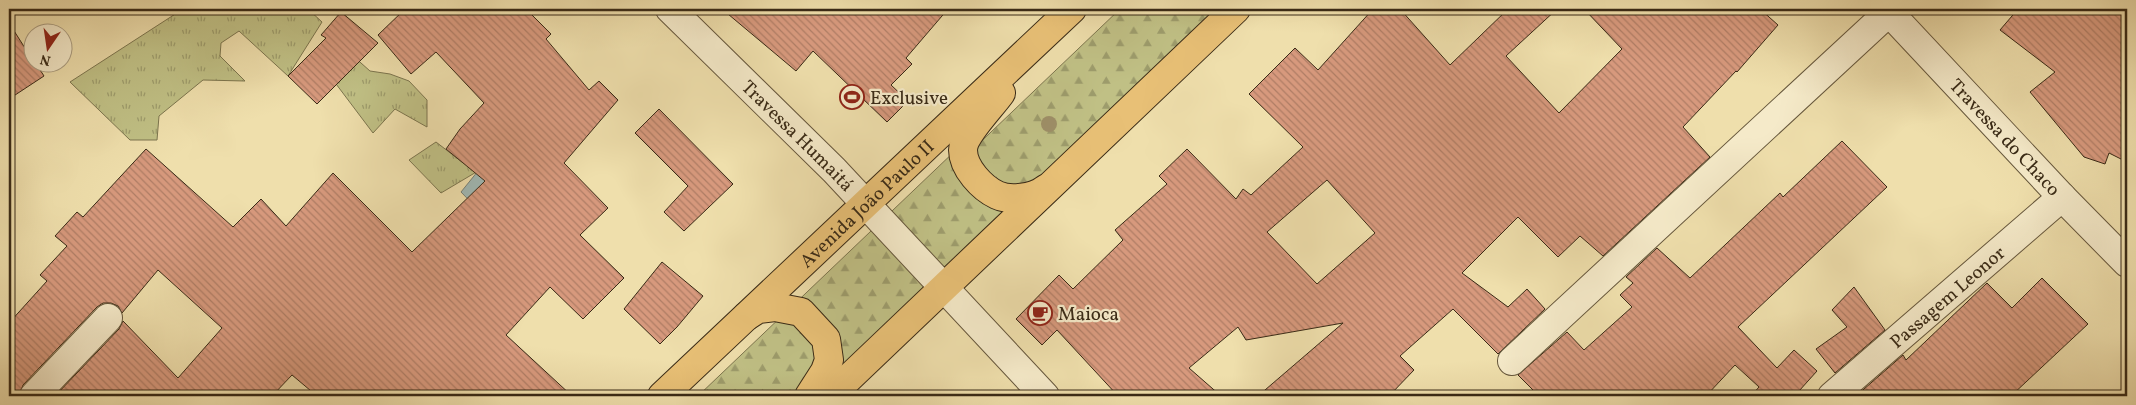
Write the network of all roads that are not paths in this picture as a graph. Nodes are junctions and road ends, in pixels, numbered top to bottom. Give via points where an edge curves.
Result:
1 (670, 9) edge
2 (1072, 9) edge
3 (1236, 9) edge
4 (1887, 10) edge
5 (1014, 62) junction
6 (1053, 183) junction
7 (2062, 197) junction
8 (865, 203) junction
9 (2127, 263) edge
10 (944, 288) junction
11 (108, 318) dead end
12 (743, 319) junction
13 (1512, 361) dead end
14 (34, 396) edge
15 (662, 396) edge
16 (810, 396) edge
17 (830, 396) edge
18 (1045, 396) edge
19 (1832, 396) edge

1 - 8 street, Travessa Humaitá
2 - 5 main road, Avenida João Paulo II
3 - 6 main road
4 - 7 street, Travessa do Chaco
4 - 13 street
5 - 6 main road via 1006,87 966,139 963,150 966,162 969,170 997,195 1032,195
5 - 8 main road, Avenida João Paulo II
6 - 10 main road
7 - 9 street, Travessa do Chaco
7 - 19 street, Passagem Leonor
8 - 10 street, Travessa Humaitá
8 - 12 main road, Avenida João Paulo II
10 - 17 main road
10 - 18 street, Travessa Humaitá
11 - 14 street
12 - 15 main road, Avenida João Paulo II
12 - 16 main road via 758,309 788,308 801,312 820,332 826,339 829,360

